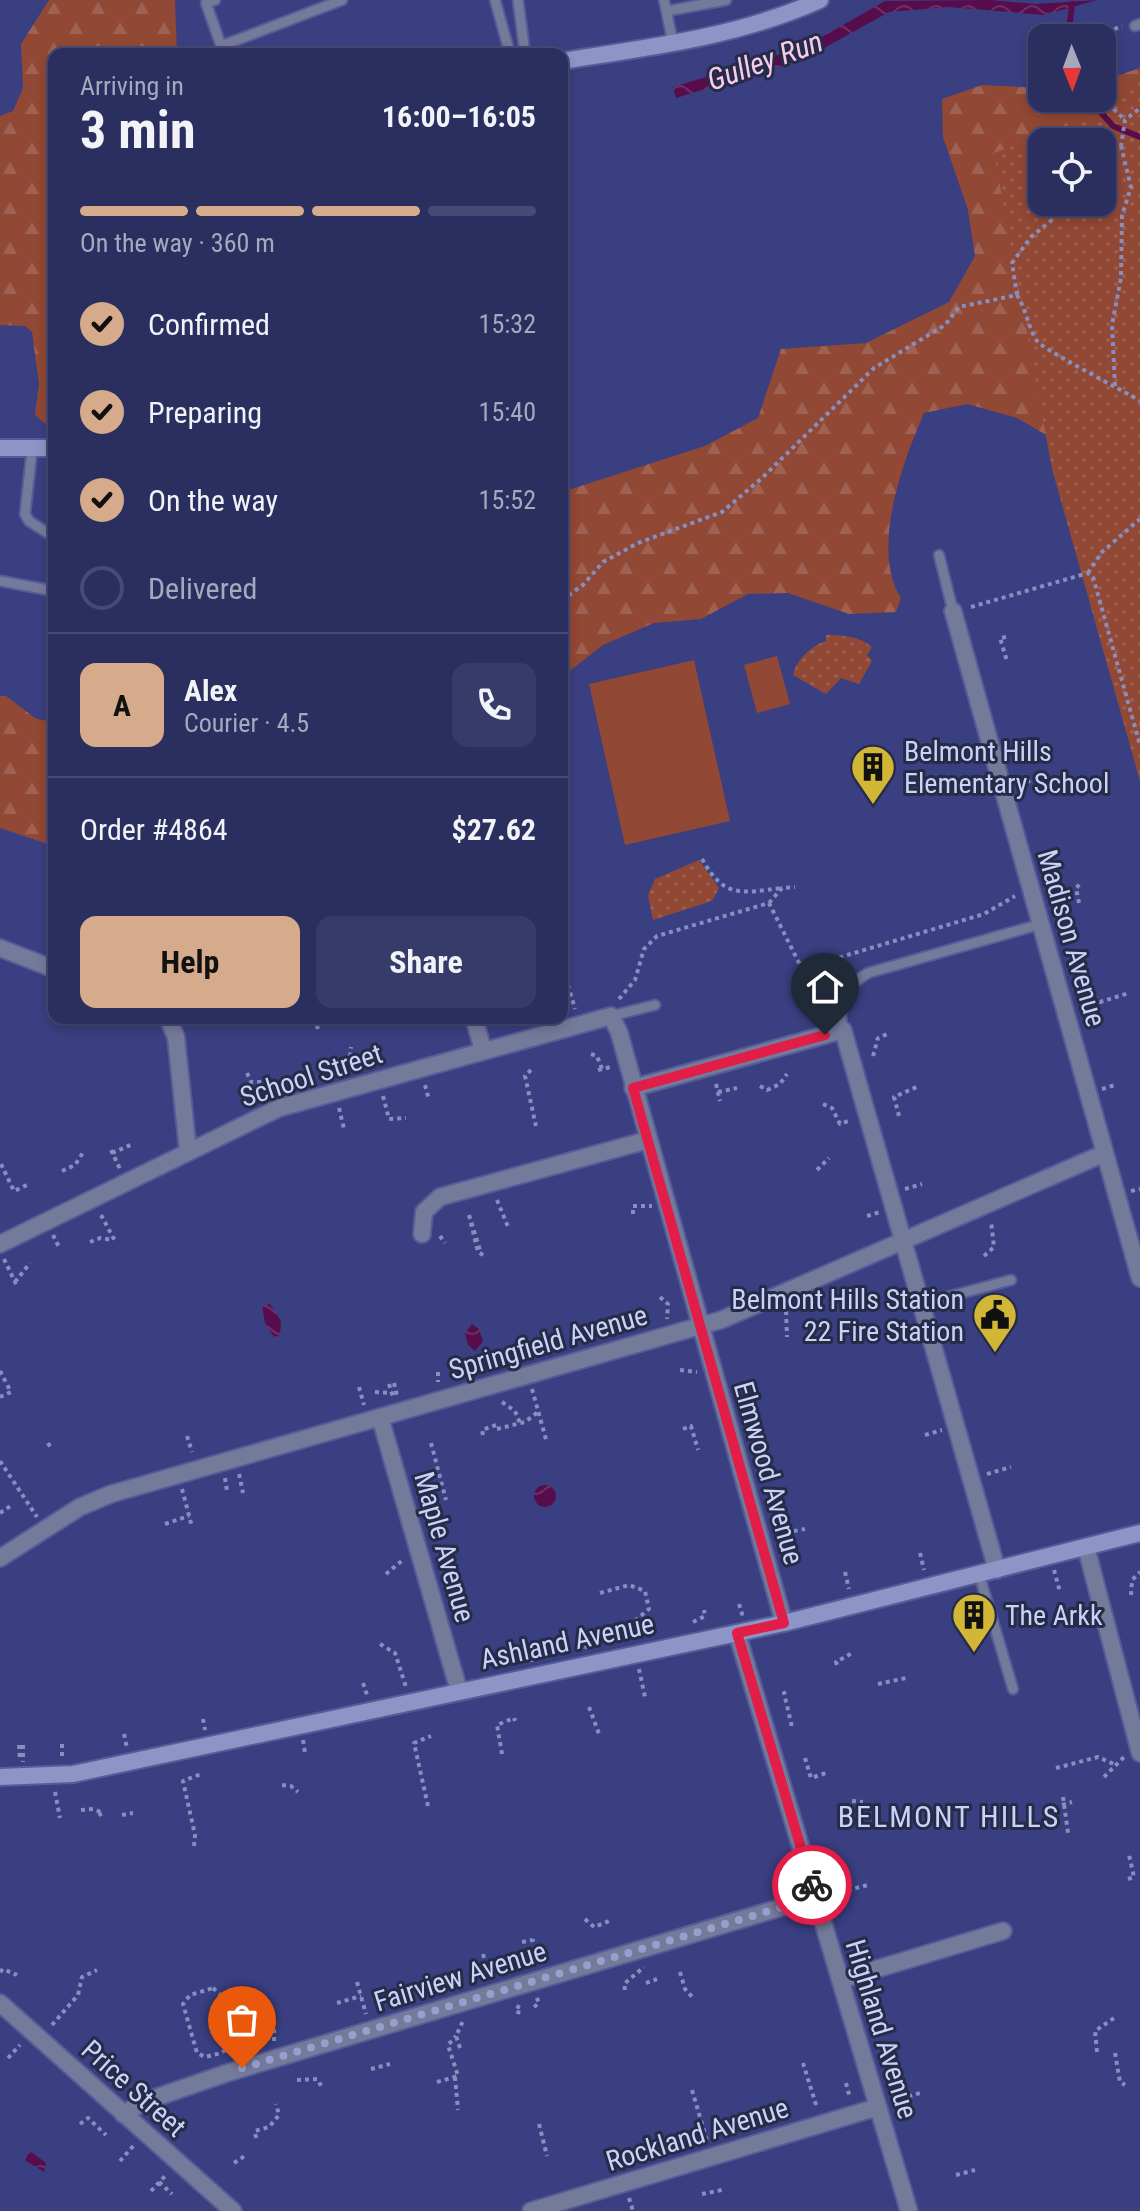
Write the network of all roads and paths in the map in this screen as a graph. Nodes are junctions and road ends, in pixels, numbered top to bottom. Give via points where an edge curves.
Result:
1 (215, 0) edge
2 (342, 0) edge
3 (495, 0) edge
4 (518, 0) edge
5 (664, 0) edge
6 (726, 0) edge
7 (820, 0) edge
8 (667, 11) junction
9 (1137, 25) edge
10 (1116, 28) edge
11 (673, 43) junction
12 (221, 48) edge
13 (227, 48) edge
14 (508, 48) edge
15 (524, 48) edge
16 (568, 60) edge
17 (1140, 108) edge
18 (1116, 111) edge
19 (1125, 120) junction
20 (1121, 146) junction
21 (1116, 150) edge
22 (1057, 216) edge
23 (1017, 295) junction
24 (1115, 386) junction
25 (1140, 401) edge
26 (0, 448) edge
27 (48, 449) edge
28 (32, 450) junction
29 (1140, 519) edge
30 (48, 533) edge
31 (939, 555) dead end
32 (1088, 573) junction
33 (0, 581) edge
34 (48, 590) edge
35 (568, 596) edge
36 (953, 611) junction
37 (1006, 637) dead end
38 (1007, 661) dead end
39 (1140, 745) edge
40 (1043, 777) dead end
41 (1003, 789) junction
42 (702, 859) dead end
43 (1082, 882) dead end
44 (795, 887) dead end
45 (782, 888) junction
46 (1015, 896) dead end
47 (769, 903) junction
48 (1079, 903) dead end
49 (1041, 924) junction
50 (0, 948) edge
51 (48, 967) edge
52 (801, 969) junction
53 (568, 985) dead end
54 (1129, 993) dead end
55 (1096, 996) dead end
56 (655, 1005) dead end
57 (611, 1016) junction
58 (814, 1019) dead end
59 (579, 1022) junction
60 (171, 1024) edge
61 (316, 1024) edge
62 (476, 1024) edge
63 (318, 1029) dead end
64 (843, 1030) junction
65 (890, 1033) dead end
66 (351, 1047) dead end
67 (483, 1050) junction
68 (591, 1054) dead end
69 (873, 1056) dead end
70 (329, 1066) dead end
71 (602, 1069) dead end
72 (531, 1070) dead end
73 (247, 1073) dead end
74 (787, 1074) dead end
75 (379, 1079) junction
76 (288, 1082) dead end
77 (760, 1086) dead end
78 (919, 1086) dead end
79 (633, 1088) junction
80 (737, 1088) dead end
81 (718, 1092) dead end
82 (823, 1104) dead end
83 (899, 1116) dead end
84 (406, 1118) dead end
85 (854, 1119) dead end
86 (536, 1126) dead end
87 (648, 1140) junction
88 (133, 1144) dead end
89 (84, 1151) dead end
90 (188, 1151) junction
91 (1105, 1153) junction
92 (829, 1158) dead end
93 (1, 1164) edge
94 (118, 1165) dead end
95 (817, 1170) dead end
96 (62, 1171) dead end
97 (491, 1182) junction
98 (27, 1185) dead end
99 (93, 1198) junction
100 (666, 1206) junction
101 (633, 1214) dead end
102 (991, 1218) dead end
103 (509, 1229) dead end
104 (422, 1234) dead end
105 (903, 1241) junction
106 (90, 1242) dead end
107 (0, 1244) edge
108 (0, 1250) edge
109 (483, 1254) joint
110 (984, 1256) dead end
111 (30, 1263) dead end
112 (1140, 1278) edge
113 (1011, 1280) dead end
114 (779, 1294) junction
115 (660, 1297) dead end
116 (921, 1304) junction
117 (700, 1326) junction
118 (670, 1335) junction
119 (787, 1337) dead end
120 (0, 1371) edge
121 (528, 1375) junction
122 (359, 1387) dead end
123 (375, 1392) dead end
124 (392, 1393) dead end
125 (0, 1397) edge
126 (363, 1401) dead end
127 (490, 1405) dead end
128 (538, 1412) junction
129 (380, 1417) junction
130 (520, 1423) junction
131 (683, 1429) dead end
132 (483, 1435) dead end
133 (48, 1443) dead end
134 (431, 1443) dead end
135 (547, 1443) dead end
136 (52, 1450) dead end
137 (698, 1450) dead end
138 (0, 1461) edge
139 (1011, 1467) dead end
140 (238, 1472) dead end
141 (179, 1475) junction
142 (985, 1475) dead end
143 (224, 1476) dead end
144 (227, 1491) dead end
145 (243, 1493) dead end
146 (446, 1500) dead end
147 (28, 1503) dead end
148 (12, 1505) dead end
149 (782, 1512) dead end
150 (0, 1513) edge
151 (189, 1516) junction
152 (165, 1524) dead end
153 (192, 1527) dead end
154 (805, 1529) dead end
155 (790, 1532) junction
156 (1140, 1533) edge
157 (760, 1537) junction
158 (1086, 1547) junction
159 (920, 1553) dead end
160 (0, 1558) edge
161 (406, 1558) dead end
162 (1054, 1568) dead end
163 (997, 1570) junction
164 (845, 1572) dead end
165 (1140, 1572) edge
166 (386, 1574) dead end
167 (979, 1574) junction
168 (926, 1575) dead end
169 (1060, 1592) dead end
170 (600, 1593) dead end
171 (851, 1595) dead end
172 (1131, 1595) dead end
173 (739, 1604) dead end
174 (704, 1610) dead end
175 (784, 1623) junction
176 (687, 1624) dead end
177 (630, 1625) junction
178 (740, 1626) junction
179 (608, 1629) dead end
180 (635, 1633) dead end
181 (581, 1637) dead end
182 (380, 1644) dead end
183 (529, 1651) dead end
184 (585, 1652) dead end
185 (854, 1652) dead end
186 (531, 1659) dead end
187 (837, 1665) dead end
188 (638, 1666) dead end
189 (906, 1678) dead end
190 (363, 1683) dead end
191 (878, 1684) dead end
192 (406, 1689) dead end
193 (1013, 1689) dead end
194 (459, 1691) junction
195 (786, 1692) dead end
196 (366, 1693) dead end
197 (645, 1697) dead end
198 (589, 1707) dead end
199 (203, 1719) dead end
200 (515, 1721) dead end
201 (792, 1727) dead end
202 (206, 1732) dead end
203 (124, 1734) dead end
204 (599, 1734) dead end
205 (431, 1736) dead end
206 (62, 1744) dead end
207 (21, 1745) dead end
208 (1139, 1749) edge
209 (128, 1750) dead end
210 (502, 1754) dead end
211 (805, 1758) dead end
212 (198, 1759) dead end
213 (61, 1763) dead end
214 (21, 1764) dead end
215 (1116, 1765) junction
216 (1056, 1768) dead end
217 (826, 1773) dead end
218 (0, 1777) edge
219 (1104, 1777) dead end
220 (282, 1785) dead end
221 (55, 1790) dead end
222 (298, 1792) dead end
223 (1063, 1797) dead end
224 (852, 1801) dead end
225 (863, 1802) dead end
226 (1072, 1802) dead end
227 (1062, 1805) junction
228 (428, 1806) dead end
229 (81, 1810) dead end
230 (133, 1813) dead end
231 (122, 1815) dead end
232 (97, 1816) dead end
233 (60, 1818) dead end
234 (1068, 1833) dead end
235 (194, 1846) dead end
236 (1129, 1855) dead end
237 (1128, 1879) dead end
238 (868, 1885) dead end
239 (822, 1896) junction
240 (585, 1919) dead end
241 (609, 1921) dead end
242 (1003, 1931) dead end
243 (532, 1936) dead end
244 (522, 1942) dead end
245 (483, 1954) dead end
246 (652, 1961) dead end
247 (97, 1970) dead end
248 (0, 1972) edge
249 (488, 1972) junction
250 (680, 1972) dead end
251 (17, 1975) dead end
252 (471, 1977) dead end
253 (657, 1979) dead end
254 (840, 1980) junction
255 (357, 1982) dead end
256 (646, 1983) dead end
257 (625, 1990) dead end
258 (494, 1993) junction
259 (361, 1996) junction
260 (693, 1998) dead end
261 (0, 2003) edge
262 (337, 2003) dead end
263 (459, 2003) junction
264 (516, 2012) dead end
265 (523, 2013) dead end
266 (1114, 2018) dead end
267 (50, 2027) dead end
268 (370, 2030) junction
269 (456, 2036) junction
270 (234, 2044) joint
271 (460, 2048) dead end
272 (1097, 2052) dead end
273 (1115, 2053) dead end
274 (803, 2063) dead end
275 (390, 2064) dead end
276 (888, 2068) dead end
277 (371, 2069) dead end
278 (455, 2077) junction
279 (297, 2080) dead end
280 (892, 2081) dead end
281 (437, 2082) dead end
282 (846, 2083) dead end
283 (1125, 2085) dead end
284 (323, 2089) dead end
285 (692, 2090) dead end
286 (920, 2093) dead end
287 (850, 2094) dead end
288 (276, 2104) dead end
289 (816, 2104) dead end
290 (884, 2104) junction
291 (458, 2110) dead end
292 (123, 2114) junction
293 (80, 2124) dead end
294 (539, 2124) dead end
295 (106, 2135) dead end
296 (256, 2138) dead end
297 (707, 2138) dead end
298 (246, 2155) dead end
299 (547, 2156) dead end
300 (178, 2162) junction
301 (234, 2163) dead end
302 (975, 2170) dead end
303 (956, 2175) dead end
304 (159, 2182) junction
305 (722, 2190) dead end
306 (151, 2191) dead end
307 (172, 2194) dead end
308 (702, 2194) dead end
309 (628, 2196) dead end
310 (233, 2211) edge
311 (531, 2211) edge
312 (633, 2211) edge
313 (909, 2211) edge

1 - 12 lane via 206,3
2 - 13 lane
3 - 14 lane
4 - 15 lane
5 - 8 lane
6 - 8 lane
7 - 11 street via 763,24
8 - 11 lane
9 - 10 path
11 - 16 street
17 - 19 path
18 - 19 path
19 - 20 path
20 - 21 path
20 - 24 path via 1131,187 1122,215 1121,278 1112,325
22 - 23 path via 1031,237 1012,263
23 - 24 path via 1045,348
23 - 35 path via 959,307 945,325 874,368 722,512 603,562
24 - 25 path
26 - 28 street
27 - 28 street
28 - 30 lane via 25,514
29 - 32 path via 1102,552
31 - 36 lane
32 - 36 path
32 - 39 path
33 - 34 lane
36 - 41 street, Madison Avenue
37 - 38 path via 1000,638
40 - 41 path
41 - 49 street, Madison Avenue
42 - 45 path via 718,885 730,890
43 - 48 path via 1076,888
44 - 45 path
45 - 47 path
46 - 52 path via 984,914
47 - 52 path
47 - 57 path via 657,936 644,949 635,980
49 - 64 lane via 868,973 841,1000
49 - 91 street, Madison Avenue
50 - 51 street
52 - 58 path
53 - 59 path
54 - 55 path via 1093,1002
56 - 57 lane
57 - 59 street, School Street
57 - 79 street, Elmwood Avenue
59 - 67 street, School Street
60 - 90 street
61 - 63 path
62 - 67 street
64 - 79 street
64 - 105 street
65 - 69 path via 878,1038
66 - 70 path via 350,1058
67 - 75 street, School Street
68 - 71 path
72 - 86 path via 524,1084
73 - 76 path via 251,1082
74 - 77 path via 767,1090
75 - 84 path via 389,1119
75 - 90 street, School Street via 279,1108
78 - 83 path via 894,1097
79 - 87 street, Elmwood Avenue
80 - 81 path
82 - 85 path via 832,1108 840,1124
87 - 97 street
87 - 100 street, Elmwood Avenue
88 - 94 path via 112,1152
89 - 96 path via 75,1165
90 - 99 street, School Street
91 - 105 street, Springfield Avenue
91 - 112 street, Madison Avenue
92 - 95 path
93 - 98 path via 14,1191
97 - 103 path
97 - 104 street via 440,1197 424,1212
99 - 106 path via 115,1241
99 - 107 street, School Street
100 - 101 path via 633,1206
100 - 117 street, Elmwood Avenue
102 - 110 path via 994,1247
105 - 114 street, Springfield Avenue
105 - 116 street
108 - 111 path via 16,1284
109 - 109 path via 474,1242 469,1215 472,1219
113 - 116 lane
114 - 117 street, Springfield Avenue
114 - 119 path
115 - 118 path via 668,1304
116 - 163 street
117 - 118 street, Springfield Avenue
117 - 157 street, Elmwood Avenue
118 - 121 street, Springfield Avenue
120 - 125 path via 11,1392
121 - 128 path
121 - 129 street, Springfield Avenue
122 - 126 path
123 - 124 path
127 - 130 path via 507,1403
128 - 130 path
128 - 135 path
129 - 141 street, Springfield Avenue
129 - 194 street, Maple Avenue
130 - 132 path via 482,1430
131 - 137 path via 691,1426
133 - 136 path
134 - 146 path
138 - 147 path
139 - 142 path
140 - 145 path
141 - 151 path
141 - 160 street, Springfield Avenue via 80,1507
143 - 144 path
148 - 150 path
149 - 155 path
151 - 152 path
151 - 153 path
154 - 155 path
155 - 157 path
156 - 158 street, Ashland Avenue
157 - 175 street, Elmwood Avenue
158 - 163 street, Ashland Avenue
158 - 208 street
159 - 168 path
161 - 166 path
162 - 169 path
163 - 167 street, Ashland Avenue
164 - 171 path
165 - 172 path via 1132,1580
167 - 175 street, Ashland Avenue
167 - 193 lane
170 - 177 path via 629,1585 645,1591 649,1609
173 - 178 path
174 - 176 path via 700,1620
175 - 178 street, Ashland Avenue
177 - 179 path
177 - 180 path
178 - 194 street, Ashland Avenue
178 - 239 street, Highland Avenue
181 - 184 path
182 - 192 path via 395,1653
183 - 186 path
185 - 187 path
188 - 197 path
189 - 191 path
190 - 196 path
194 - 218 street, Ashland Avenue via 73,1774
195 - 201 path
198 - 204 path
199 - 202 path
200 - 210 path via 504,1719 497,1725
203 - 209 path
205 - 228 path via 414,1743
206 - 213 path
207 - 214 path
208 - 215 path
211 - 217 path via 811,1778
212 - 235 path via 202,1776 183,1781
215 - 216 path via 1098,1757
215 - 219 path
220 - 222 path
221 - 233 path
223 - 227 path
224 - 225 path
226 - 227 path
227 - 234 path
229 - 232 path via 99,1810 103,1815
230 - 231 path
236 - 237 path via 1134,1877
238 - 239 path
239 - 254 street, Highland Avenue
239 - 258 street, Fairview Avenue
240 - 241 path via 594,1927
242 - 254 street
243 - 244 path
245 - 249 path
246 - 257 path via 624,1984
247 - 267 path via 82,1977 76,2001
248 - 251 path
249 - 252 path
249 - 258 path
250 - 260 path
253 - 256 path
254 - 290 street, Highland Avenue
255 - 259 path
258 - 263 street, Fairview Avenue
259 - 262 path
259 - 268 path
261 - 292 street, Price Street
263 - 268 street, Fairview Avenue
263 - 269 path via 463,2020
264 - 265 path
266 - 272 path via 1096,2029
268 - 292 street, Fairview Avenue via 227,2073
269 - 271 path
269 - 278 path via 448,2045
270 - 270 path via 223,1997 213,1988 190,1995 183,2004 197,2053 205,2057
273 - 283 path
274 - 289 path
275 - 277 path
276 - 280 path
278 - 281 path
278 - 291 path
279 - 284 path via 317,2079
282 - 287 path
285 - 297 path
286 - 290 path
288 - 296 path via 279,2115 269,2127 255,2131
290 - 311 street, Rockland Avenue
290 - 313 street, Highland Avenue
292 - 300 street, Price Street
293 - 295 path via 88,2118
294 - 299 path
298 - 301 path
300 - 304 path
300 - 310 street, Price Street
302 - 303 path
304 - 306 path
304 - 307 path
305 - 308 path
309 - 312 path

